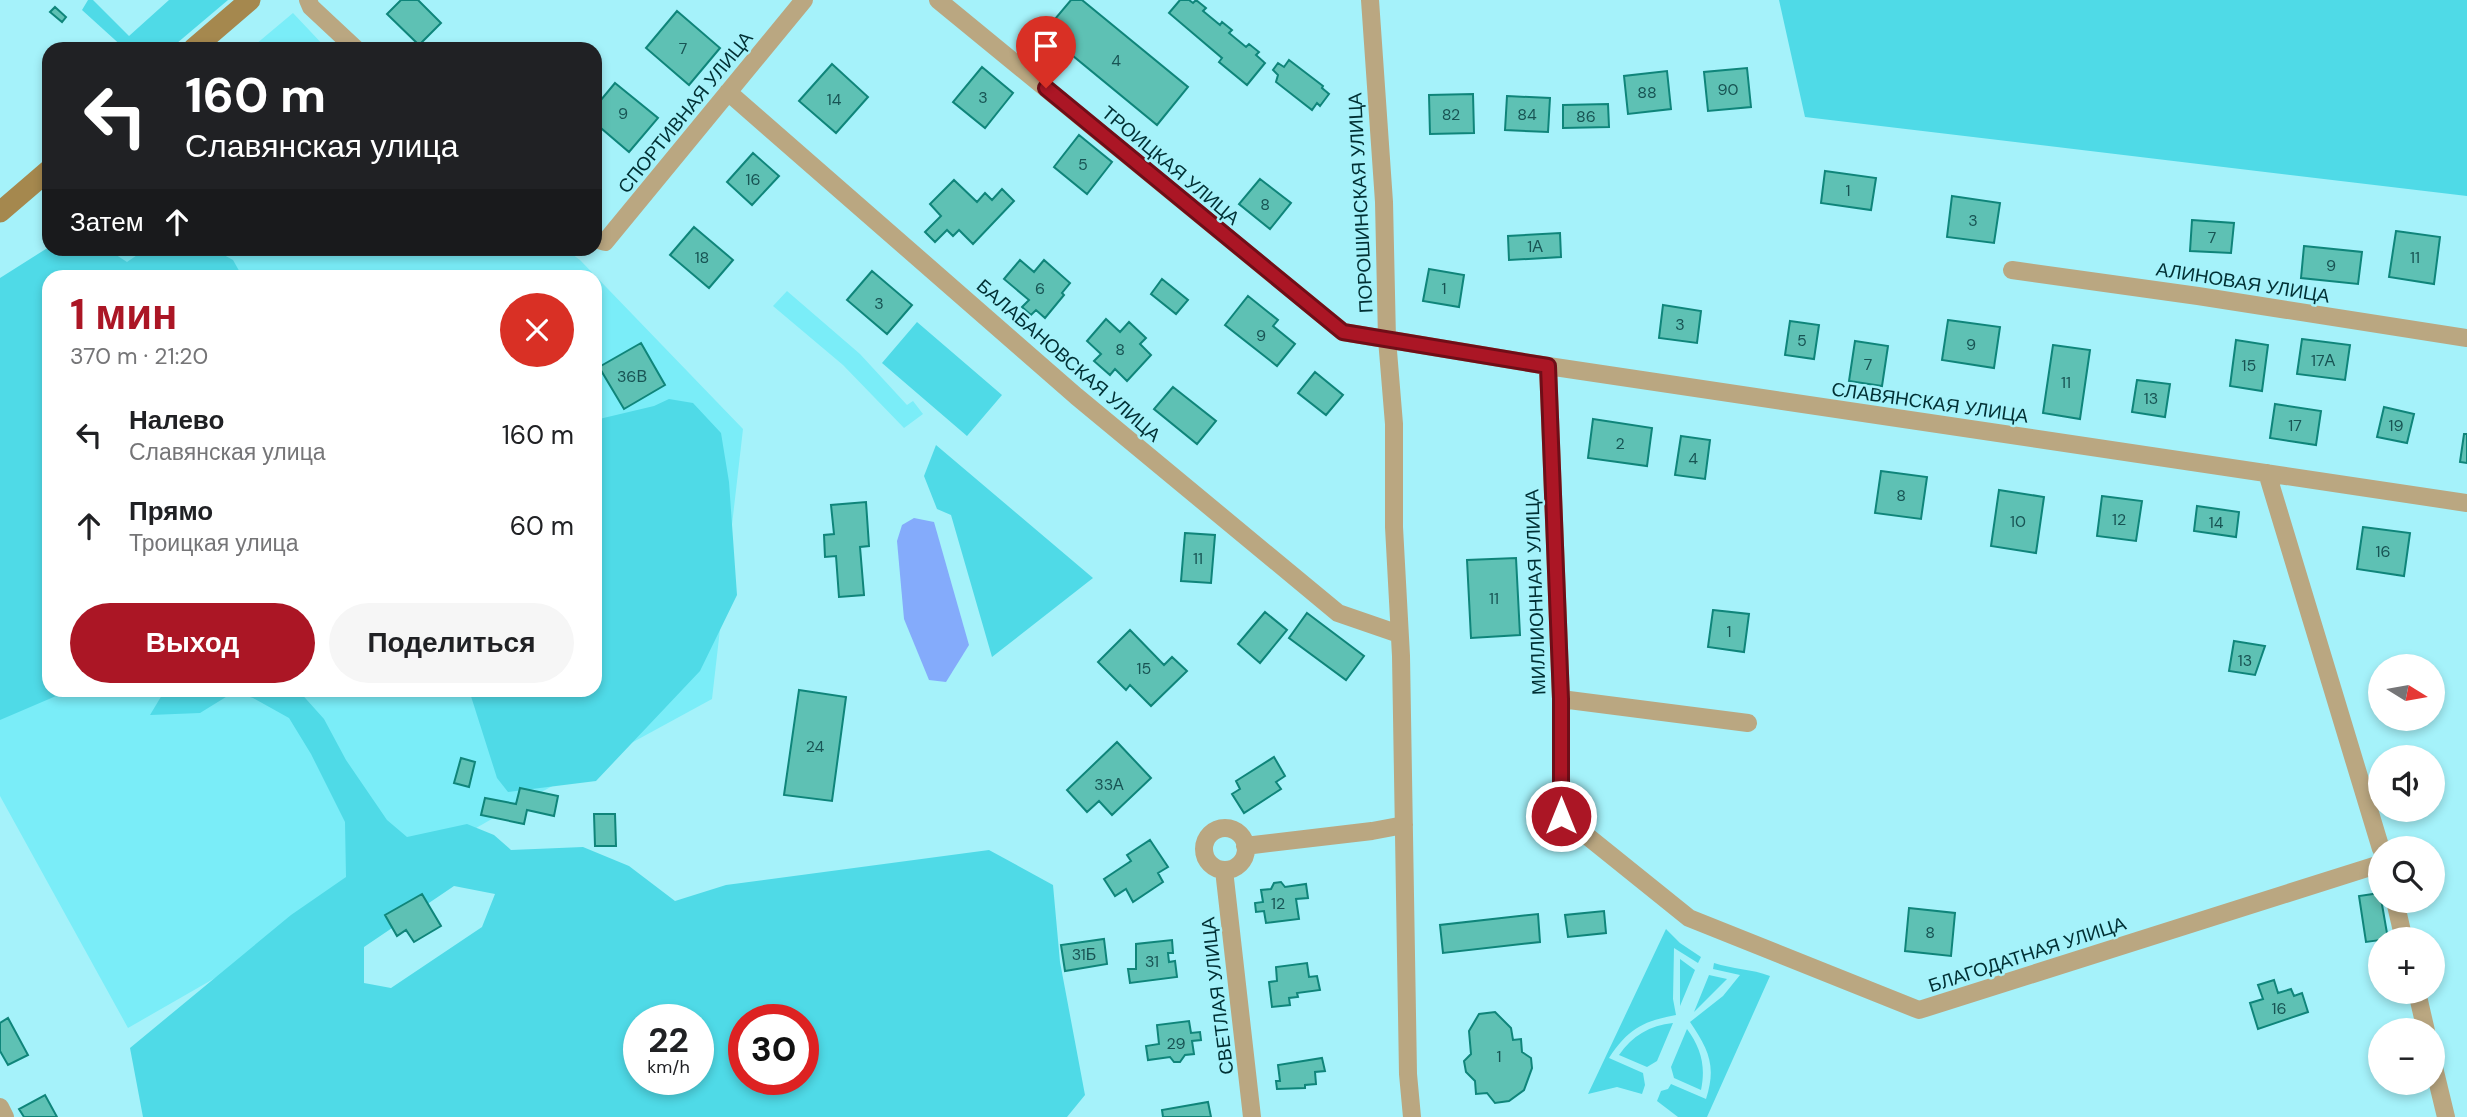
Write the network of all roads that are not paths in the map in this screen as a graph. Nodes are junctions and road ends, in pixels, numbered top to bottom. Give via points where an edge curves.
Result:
1 (250, 0) edge
2 (308, 0) edge
3 (804, 0) edge
4 (938, 0) edge
5 (1370, 0) edge
6 (201, 42) edge
7 (348, 42) edge
8 (728, 92) junction
9 (42, 176) edge
10 (0, 212) edge
11 (602, 241) edge
12 (2012, 271) dead end
13 (2467, 338) edge
14 (1387, 340) junction
15 (1548, 366) junction
16 (2267, 473) junction
17 (2467, 503) edge
18 (1399, 634) junction
19 (1561, 699) junction
20 (1748, 723) dead end
21 (1561, 816) joint
22 (1404, 824) junction
23 (2377, 836) edge
24 (1245, 846) junction
25 (2368, 868) edge
26 (1224, 870) junction
27 (2441, 1095) edge
28 (0, 1107) edge
29 (5, 1117) edge
30 (1252, 1117) edge
31 (1412, 1117) edge
32 (2446, 1117) edge

1 - 6 street
2 - 7 street
3 - 8 street, СПОРТИВНАЯ УЛИЦА
4 - 14 street, ТРОИЦКАЯ УЛИЦА via 1343,332
5 - 14 street, ПОРОШИНСКАЯ УЛИЦА via 1384,202
8 - 11 street, СПОРТИВНАЯ УЛИЦА
8 - 18 street, БАЛАБАНОВСКАЯ УЛИЦА via 1076,396 1338,613
9 - 10 street
12 - 13 street, АЛИНОВАЯ УЛИЦА
14 - 15 street, СЛАВЯНСКАЯ УЛИЦА
14 - 18 street, ПОРОШИНСКАЯ УЛИЦА via 1394,424
15 - 16 street, СЛАВЯНСКАЯ УЛИЦА
15 - 19 street, МИЛЛИОННАЯ УЛИЦА
16 - 17 street, СЛАВЯНСКАЯ УЛИЦА
16 - 23 street
18 - 22 street, ПОРОШИНСКАЯ УЛИЦА
19 - 20 street
19 - 21 street, МИЛЛИОННАЯ УЛИЦА
21 - 25 street, БЛАГОДАТНАЯ УЛИЦА via 1689,918 1919,1010
22 - 24 street
22 - 31 street, ПОРОШИНСКАЯ УЛИЦА
24 - 26 street via 1241,862
24 - 26 street via 1239,834 1228,828 1209,834 1204,846 1206,859
26 - 30 street, СВЕТЛАЯ УЛИЦА
27 - 32 street
28 - 29 street

